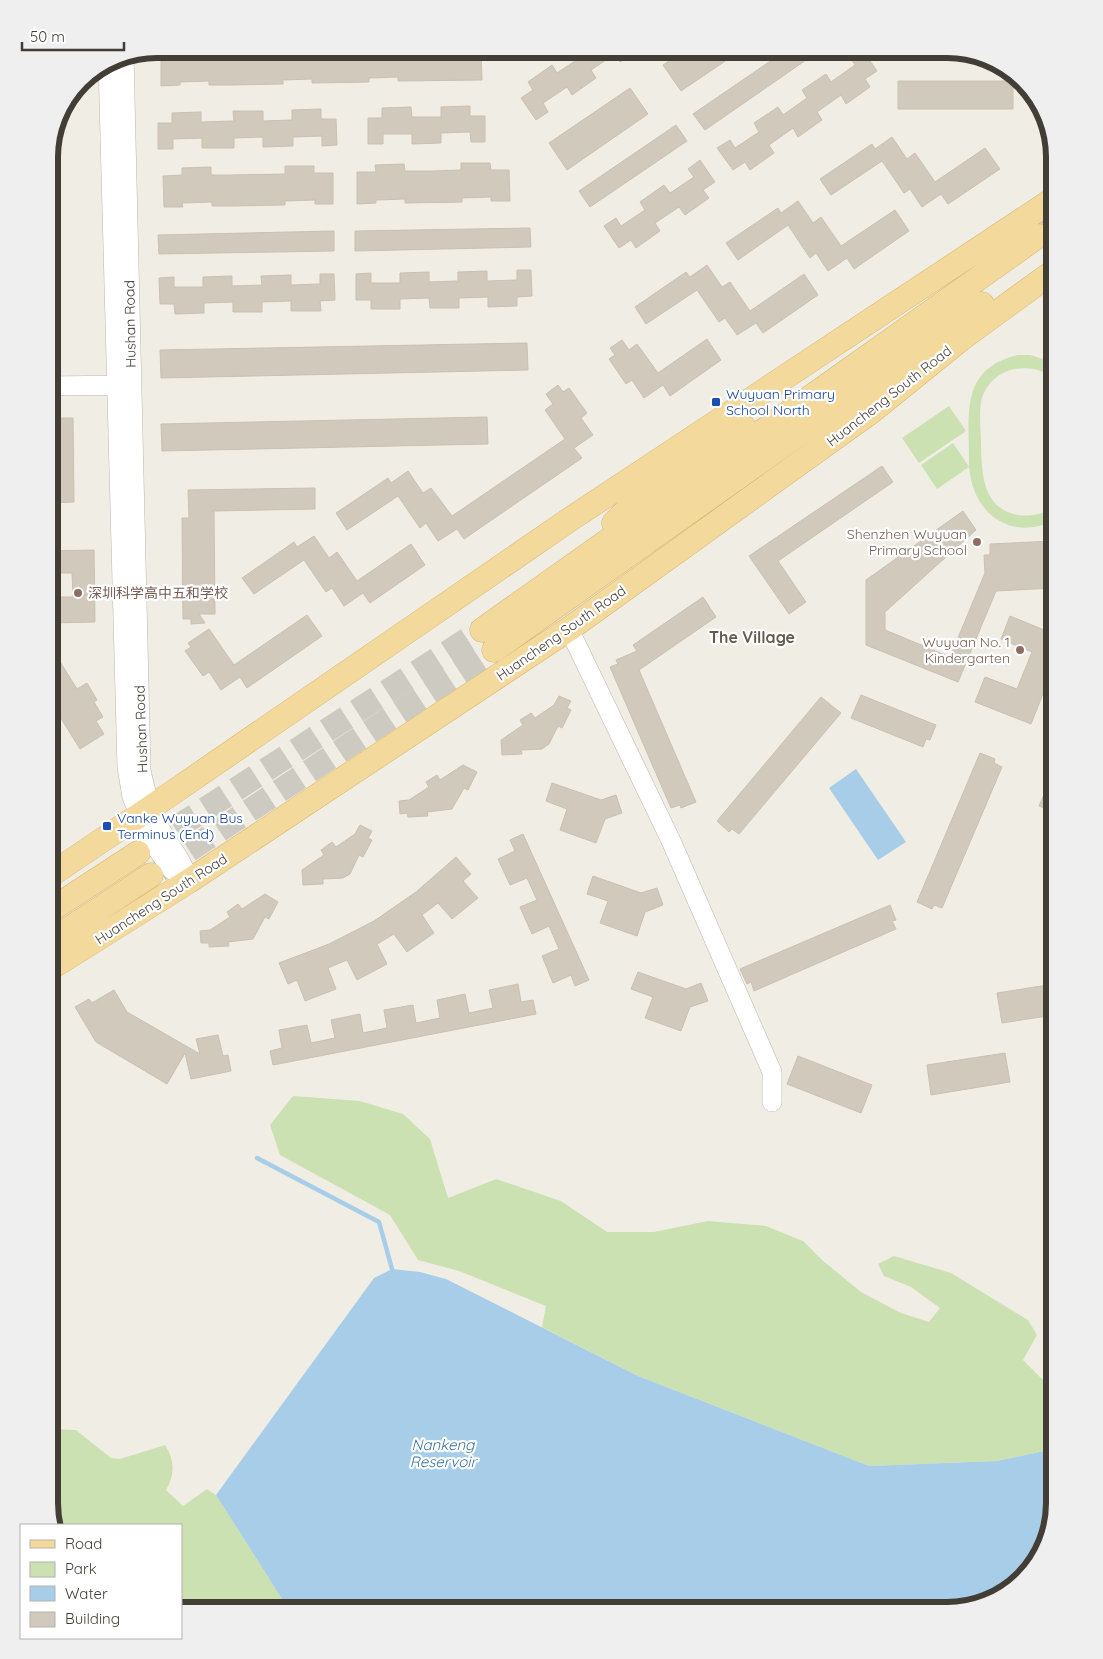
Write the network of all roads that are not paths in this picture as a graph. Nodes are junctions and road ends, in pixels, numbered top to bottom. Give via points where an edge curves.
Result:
1 (124, 63) edge
2 (108, 70) edge
3 (1046, 204) edge
4 (1046, 255) tunnel mouth
5 (1046, 255) tunnel mouth
6 (1046, 256) tunnel mouth
7 (926, 284) junction
8 (124, 385) junction
9 (58, 386) edge
10 (872, 412) junction
11 (631, 554) junction
12 (564, 573) junction
13 (482, 630) tunnel mouth
14 (569, 630) junction
15 (494, 650) tunnel mouth
16 (145, 811) junction
17 (138, 853) tunnel mouth
18 (58, 870) edge
19 (151, 875) tunnel mouth
20 (189, 881) junction
21 (58, 905) edge
22 (58, 936) edge
23 (58, 964) edge
24 (772, 1102) dead end

1 - 8 street, Hushan Road
2 - 8 street, Hushan Road
3 - 7 main road
4 - 11 main road, Huancheng South Road
5 - 12 main road
6 - 10 main road, Huancheng South Road via 961,340
7 - 12 main road via 843,356 640,497
7 - 16 main road via 569,520
8 - 9 street
8 - 16 street, Hushan Road
10 - 11 main road
10 - 14 main road, Huancheng South Road
11 - 15 main road, Huancheng South Road
12 - 13 main road
14 - 20 main road, Huancheng South Road
14 - 24 street via 672,843 772,1072
16 - 18 main road
16 - 20 street, Hushan Road via 183,863
17 - 21 main road
19 - 22 main road, Huancheng South Road
20 - 23 main road, Huancheng South Road

